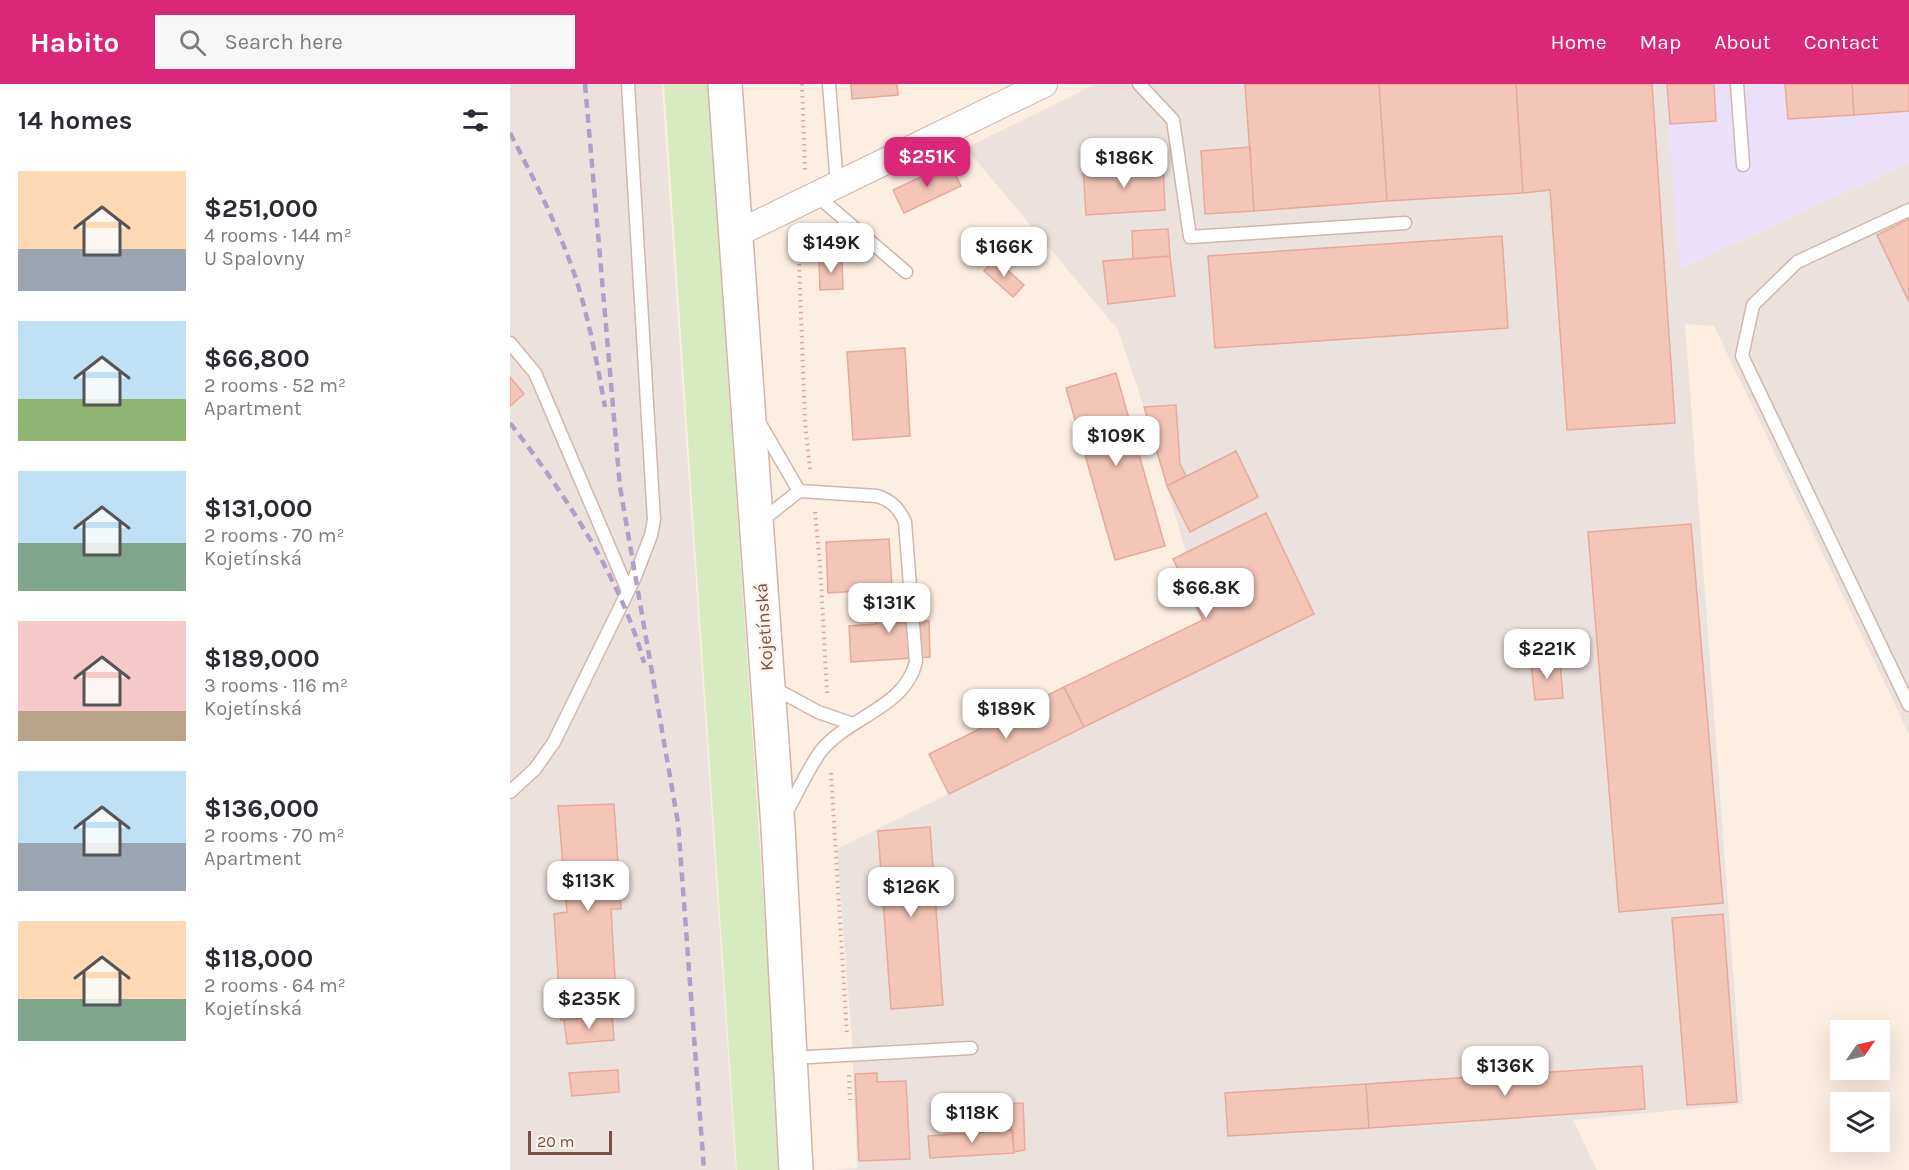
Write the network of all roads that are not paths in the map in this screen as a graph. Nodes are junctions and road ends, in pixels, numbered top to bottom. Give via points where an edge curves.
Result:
1 (628, 84) edge
2 (725, 84) edge
3 (829, 84) edge
4 (1044, 84) edge
5 (1139, 84) edge
6 (1737, 84) edge
7 (1743, 165) dead end
8 (818, 194) junction
9 (1909, 210) edge
10 (1405, 223) dead end
11 (736, 234) junction
12 (906, 272) dead end
13 (510, 343) edge
14 (747, 402) junction
15 (799, 491) junction
16 (757, 524) junction
17 (628, 591) junction
18 (768, 685) junction
19 (1909, 705) edge
20 (853, 724) junction
21 (510, 792) edge
22 (778, 827) junction
23 (971, 1048) dead end
24 (790, 1058) junction
25 (796, 1170) edge

1 - 17 lane via 654,520
2 - 11 main road, Kojetínská
3 - 8 lane
4 - 8 street
5 - 10 lane via 1173,120 1190,237
6 - 7 lane
8 - 11 street
8 - 12 lane
9 - 19 lane via 1797,262 1753,305 1742,356
11 - 14 main road, Kojetínská
13 - 17 lane via 535,373
14 - 15 lane
14 - 16 main road, Kojetínská
15 - 16 lane
15 - 20 lane via 877,496 887,499 905,522 916,662 913,674 893,699
16 - 18 main road, Kojetínská
17 - 21 lane via 554,742 535,769
18 - 20 lane
18 - 22 main road, Kojetínská
20 - 22 lane via 821,752
22 - 24 main road, Kojetínská
23 - 24 lane
24 - 25 main road, Kojetínská

